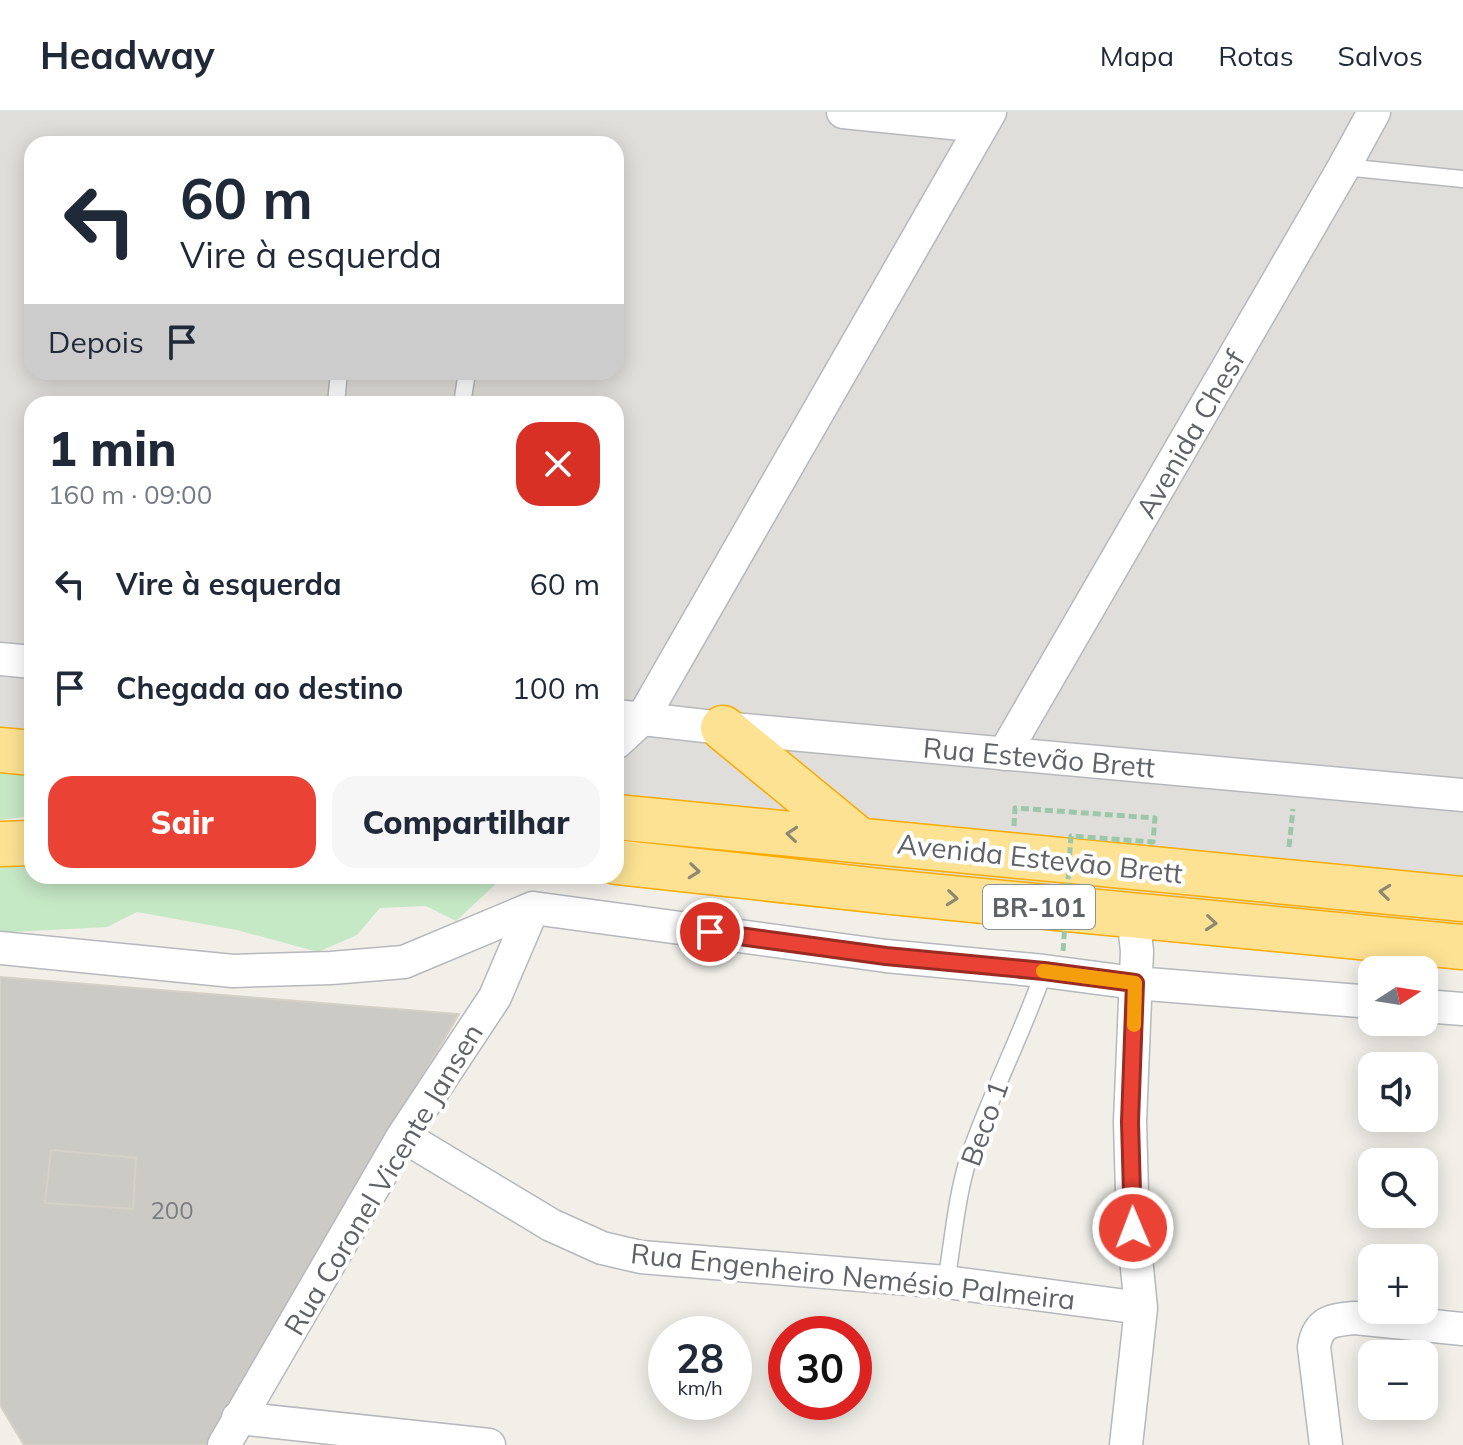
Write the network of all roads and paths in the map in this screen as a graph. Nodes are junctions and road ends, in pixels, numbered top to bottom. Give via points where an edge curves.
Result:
1 (843, 112) edge
2 (1374, 112) edge
3 (986, 119) edge
4 (1344, 167) junction
5 (1463, 179) edge
6 (0, 659) edge
7 (24, 661) edge
8 (629, 718) edge
9 (723, 728) junction
10 (0, 750) edge
11 (24, 752) edge
12 (1004, 754) junction
13 (1296, 780) junction
14 (1463, 795) edge
15 (624, 818) edge
16 (1014, 826) dead end
17 (859, 840) junction
18 (24, 843) edge
19 (0, 844) edge
20 (624, 863) edge
21 (1281, 881) junction
22 (1463, 899) edge
23 (533, 908) junction
24 (1133, 916) junction
25 (1463, 947) edge
26 (0, 948) edge
27 (1054, 962) junction
28 (1135, 983) junction
29 (1358, 1001) edge
30 (1438, 1007) edge
31 (1463, 1009) edge
32 (403, 1136) junction
33 (946, 1282) junction
34 (1141, 1308) junction
35 (1463, 1329) edge
36 (231, 1432) edge
37 (489, 1445) edge
38 (1126, 1445) edge
39 (1326, 1445) edge

1 - 3 street
2 - 4 street, Avenida Chesf
3 - 8 street
4 - 5 lane
4 - 12 street, Avenida Chesf
6 - 7 street
8 - 9 street, Rua Estevão Brett
9 - 12 street, Rua Estevão Brett
9 - 17 highway
10 - 11 highway
12 - 13 street, Rua Estevão Brett
13 - 14 street, Rua Estevão Brett
13 - 21 path
17 -> 15 highway, Avenida Estevāo Brett / BR-101
16 - 27 path, bridge via 1015,808 1155,818 1153,842 1071,836
17 - 21 highway, Avenida Estevāo Brett / BR-101
18 - 19 highway
20 -> 24 highway, BR-101
22 -> 21 highway, Avenida Estevāo Brett / BR-101
23 - 26 street via 404,962 331,968 233,971
23 - 27 street via 886,956
23 - 32 street, Rua Coronel Vicente Jansen via 495,997
24 -> 25 highway, BR-101
24 - 28 street
27 - 28 street
27 - 33 lane, Beco 1 via 1003,1069 967,1163
28 - 29 street
28 - 34 street via 1130,1137
30 - 31 street
32 - 33 street, Rua Engenheiro Nemésio Palmeira via 551,1225 602,1248 641,1257
32 - 36 street, Rua Coronel Vicente Jansen
33 - 34 street, Rua Engenheiro Nemésio Palmeira
34 - 38 street
35 - 39 street via 1355,1318 1321,1326 1314,1347
36 - 37 street

